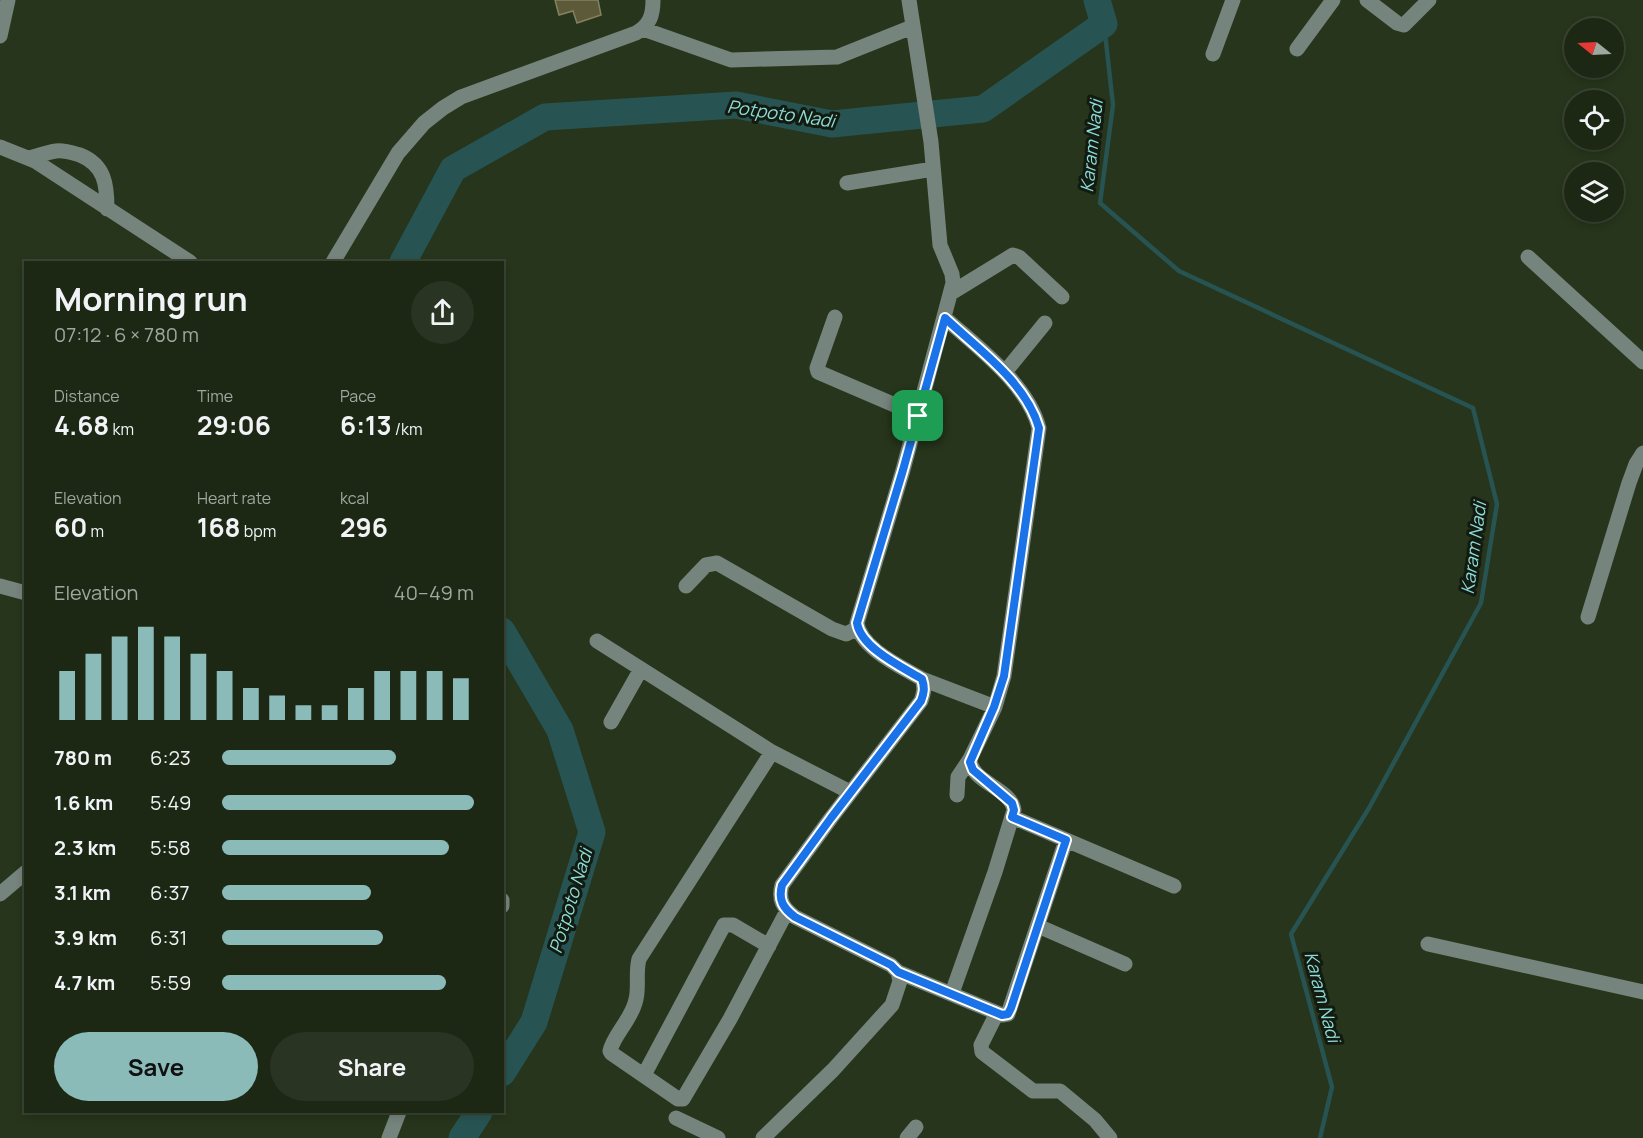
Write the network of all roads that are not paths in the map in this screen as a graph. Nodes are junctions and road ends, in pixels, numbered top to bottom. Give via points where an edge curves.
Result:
1 (8, 0) edge
2 (653, 0) edge
3 (909, 0) edge
4 (1233, 0) edge
5 (1333, 0) edge
6 (1367, 0) edge
7 (1429, 0) edge
8 (912, 27) junction
9 (643, 29) junction
10 (0, 36) edge
11 (1297, 50) dead end
12 (1212, 54) dead end
13 (0, 147) edge
14 (29, 158) junction
15 (933, 169) junction
16 (847, 183) dead end
17 (107, 209) junction
18 (1528, 257) dead end
19 (188, 261) edge
20 (334, 261) edge
21 (951, 293) junction
22 (1062, 297) dead end
23 (835, 317) dead end
24 (945, 318) junction
25 (1045, 323) dead end
26 (1643, 362) edge
27 (1005, 372) junction
28 (918, 416) junction
29 (1643, 453) edge
30 (0, 586) edge
31 (686, 586) dead end
32 (24, 592) edge
33 (1588, 617) dead end
34 (858, 628) junction
35 (597, 641) dead end
36 (641, 669) junction
37 (922, 679) junction
38 (994, 707) junction
39 (610, 722) dead end
40 (772, 752) junction
41 (970, 759) junction
42 (850, 792) junction
43 (957, 795) dead end
44 (1012, 817) junction
45 (1066, 840) junction
46 (24, 874) edge
47 (1174, 886) dead end
48 (0, 894) edge
49 (787, 911) junction
50 (1038, 926) junction
51 (1428, 944) dead end
52 (769, 946) junction
53 (1125, 964) dead end
54 (898, 972) junction
55 (1643, 992) edge
56 (952, 993) junction
57 (997, 1013) junction
58 (645, 1080) junction
59 (399, 1113) edge
60 (676, 1118) dead end
61 (389, 1138) edge
62 (718, 1138) edge
63 (763, 1138) edge
64 (1110, 1138) edge

1 - 10 street
2 - 9 street via 649,23
3 - 8 street
4 - 12 street
5 - 11 street
6 - 7 street via 1404,25
8 - 9 street via 837,57 731,60
8 - 15 street
9 - 20 street via 461,97 443,108 398,153
13 - 14 street
14 - 17 street
14 - 17 street via 60,151 89,159 104,177
15 - 16 street
15 - 21 street via 940,245 953,279
17 - 19 street
18 - 26 street
21 - 22 street via 1013,255
21 - 24 street
23 - 28 street via 818,372
24 - 27 street
24 - 28 street
25 - 27 street
27 - 38 street via 1035,418 1039,435 1004,676
28 - 34 street
29 - 33 street via 1629,483
30 - 32 street
31 - 34 street via 706,565 717,563 832,629 846,634
34 - 37 street via 869,644
35 - 36 street
36 - 39 street
36 - 40 street
37 - 38 street
37 - 42 street via 921,701
38 - 41 street
40 - 42 street
40 - 58 street via 639,959 635,1005 610,1050
41 - 43 street via 958,777
41 - 44 street via 973,770 1012,803
42 - 49 street via 782,885 781,902
44 - 45 street
44 - 56 street
45 - 47 street
45 - 50 street
46 - 48 street
49 - 52 street
49 - 54 street
50 - 53 street
50 - 57 street via 1010,1011 1005,1015
51 - 55 street
52 - 58 street via 685,1097 678,1099
52 - 58 street via 729,923 724,925
54 - 56 street
54 - 63 street via 900,981 892,1005
56 - 57 street
57 - 64 street via 981,1045 982,1052 1033,1091 1060,1091
59 - 61 street
60 - 62 street

